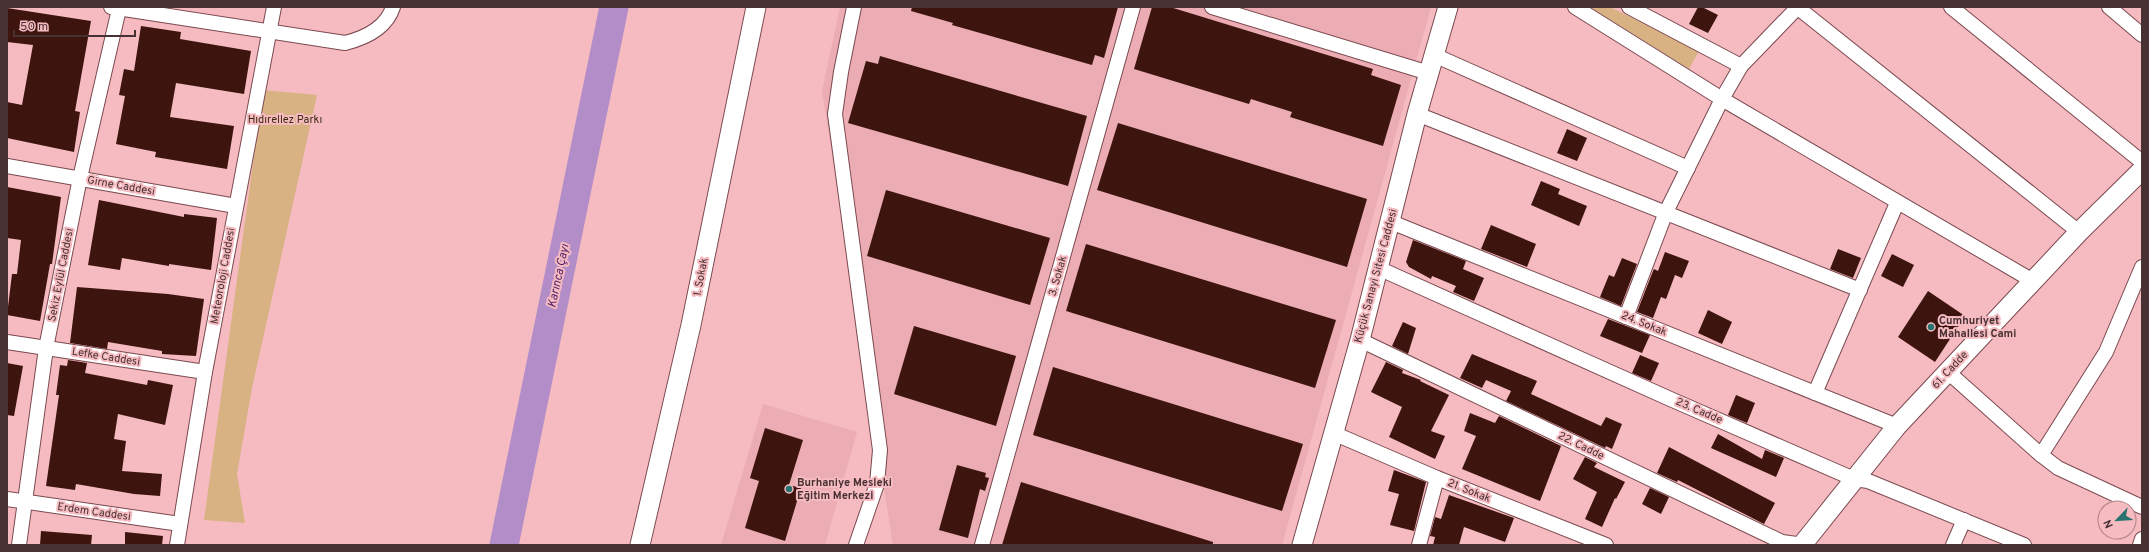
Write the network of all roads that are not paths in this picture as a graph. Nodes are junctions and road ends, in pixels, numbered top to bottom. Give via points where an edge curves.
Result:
1 (274, 7) edge
2 (392, 7) edge
3 (756, 7) edge
4 (854, 7) edge
5 (1133, 7) edge
6 (1212, 7) edge
7 (1448, 7) edge
8 (1575, 7) edge
9 (1630, 7) edge
10 (1951, 7) edge
11 (2109, 7) edge
12 (114, 8) edge
13 (1791, 9) edge
14 (2140, 31) edge
15 (270, 32) junction
16 (1432, 64) junction
17 (1741, 66) junction
18 (1722, 99) junction
19 (1417, 114) junction
20 (2142, 162) edge
21 (7, 166) edge
22 (1688, 168) junction
23 (2142, 170) edge
24 (80, 178) junction
25 (1897, 203) junction
26 (236, 206) junction
27 (1666, 212) junction
28 (1391, 222) junction
29 (2079, 232) junction
30 (2142, 267) edge
31 (1378, 268) junction
32 (2033, 281) junction
33 (1860, 290) junction
34 (1626, 317) junction
35 (1360, 340) junction
36 (7, 342) edge
37 (46, 348) junction
38 (205, 372) junction
39 (1948, 372) junction
40 (1815, 393) junction
41 (1897, 426) junction
42 (1333, 433) junction
43 (2041, 455) junction
44 (1437, 478) junction
45 (1854, 479) junction
46 (7, 499) edge
47 (24, 502) junction
48 (2142, 507) edge
49 (1964, 520) junction
50 (180, 524) junction
51 (2142, 539) edge
52 (859, 544) edge
53 (19, 545) edge
54 (177, 545) edge
55 (640, 545) edge
56 (982, 545) edge
57 (1302, 545) edge
58 (1419, 545) edge
59 (1606, 545) edge
60 (1803, 545) edge
61 (1953, 545) edge
62 (2024, 545) edge
63 (2140, 545) edge

1 - 15 street, Meteoroloji Caddesi
2 - 15 street via 378,29 362,39 345,43
3 - 55 street, 1. Sokak via 691,325
4 - 52 street via 835,114 880,450 877,484
5 - 56 street, 3. Sokak
6 - 16 street
7 - 16 street, Küçük Sanayi Sitesi Caddesi
8 - 18 street
9 - 17 street
10 - 20 street
11 - 14 street
12 - 15 street
12 - 24 street, Sekiz Eylül Caddesi
13 - 17 street
13 - 29 street
15 - 26 street, Meteoroloji Caddesi
16 - 19 street, Küçük Sanayi Sitesi Caddesi
16 - 22 street
17 - 18 street
18 - 22 street
18 - 25 street
19 - 27 street
19 - 28 street, Küçük Sanayi Sitesi Caddesi
21 - 24 street, Girne Caddesi
22 - 27 street
23 - 29 street, 61. Cadde
24 - 26 street, Girne Caddesi
24 - 37 street, Sekiz Eylül Caddesi
25 - 32 street
25 - 33 street
26 - 38 street, Meteoroloji Caddesi
27 - 33 street
27 - 34 street
28 - 31 street, Küçük Sanayi Sitesi Caddesi
28 - 34 street, 24. Sokak
29 - 32 street, 61. Cadde
30 - 43 street via 2106,352
31 - 35 street, Küçük Sanayi Sitesi Caddesi
31 - 45 street, 23. Cadde
32 - 39 street, 61. Cadde
33 - 40 street
34 - 40 street, 24. Sokak
35 - 42 street, Küçük Sanayi Sitesi Caddesi
35 - 60 street, 22. Cadde via 1782,542
36 - 37 street, Lefke Caddesi
37 - 38 street, Lefke Caddesi
37 - 47 street, Sekiz Eylül Caddesi
38 - 50 street, Meteoroloji Caddesi
39 - 41 street, 61. Cadde
39 - 43 street
40 - 41 street, 24. Sokak
41 - 45 street, 61. Cadde
42 - 44 street, 21. Sokak
42 - 57 street, Küçük Sanayi Sitesi Caddesi
43 - 48 street via 2058,468
44 - 58 street
44 - 59 street, 21. Sokak
45 - 49 street, 23. Cadde via 1868,481
45 - 60 street, 61. Cadde
46 - 47 street, Erdem Caddesi
47 - 50 street, Erdem Caddesi
47 - 53 street, Sekiz Eylül Caddesi
49 - 61 street
49 - 62 street, 23. Cadde
50 - 54 street, Meteoroloji Caddesi
51 - 63 street

